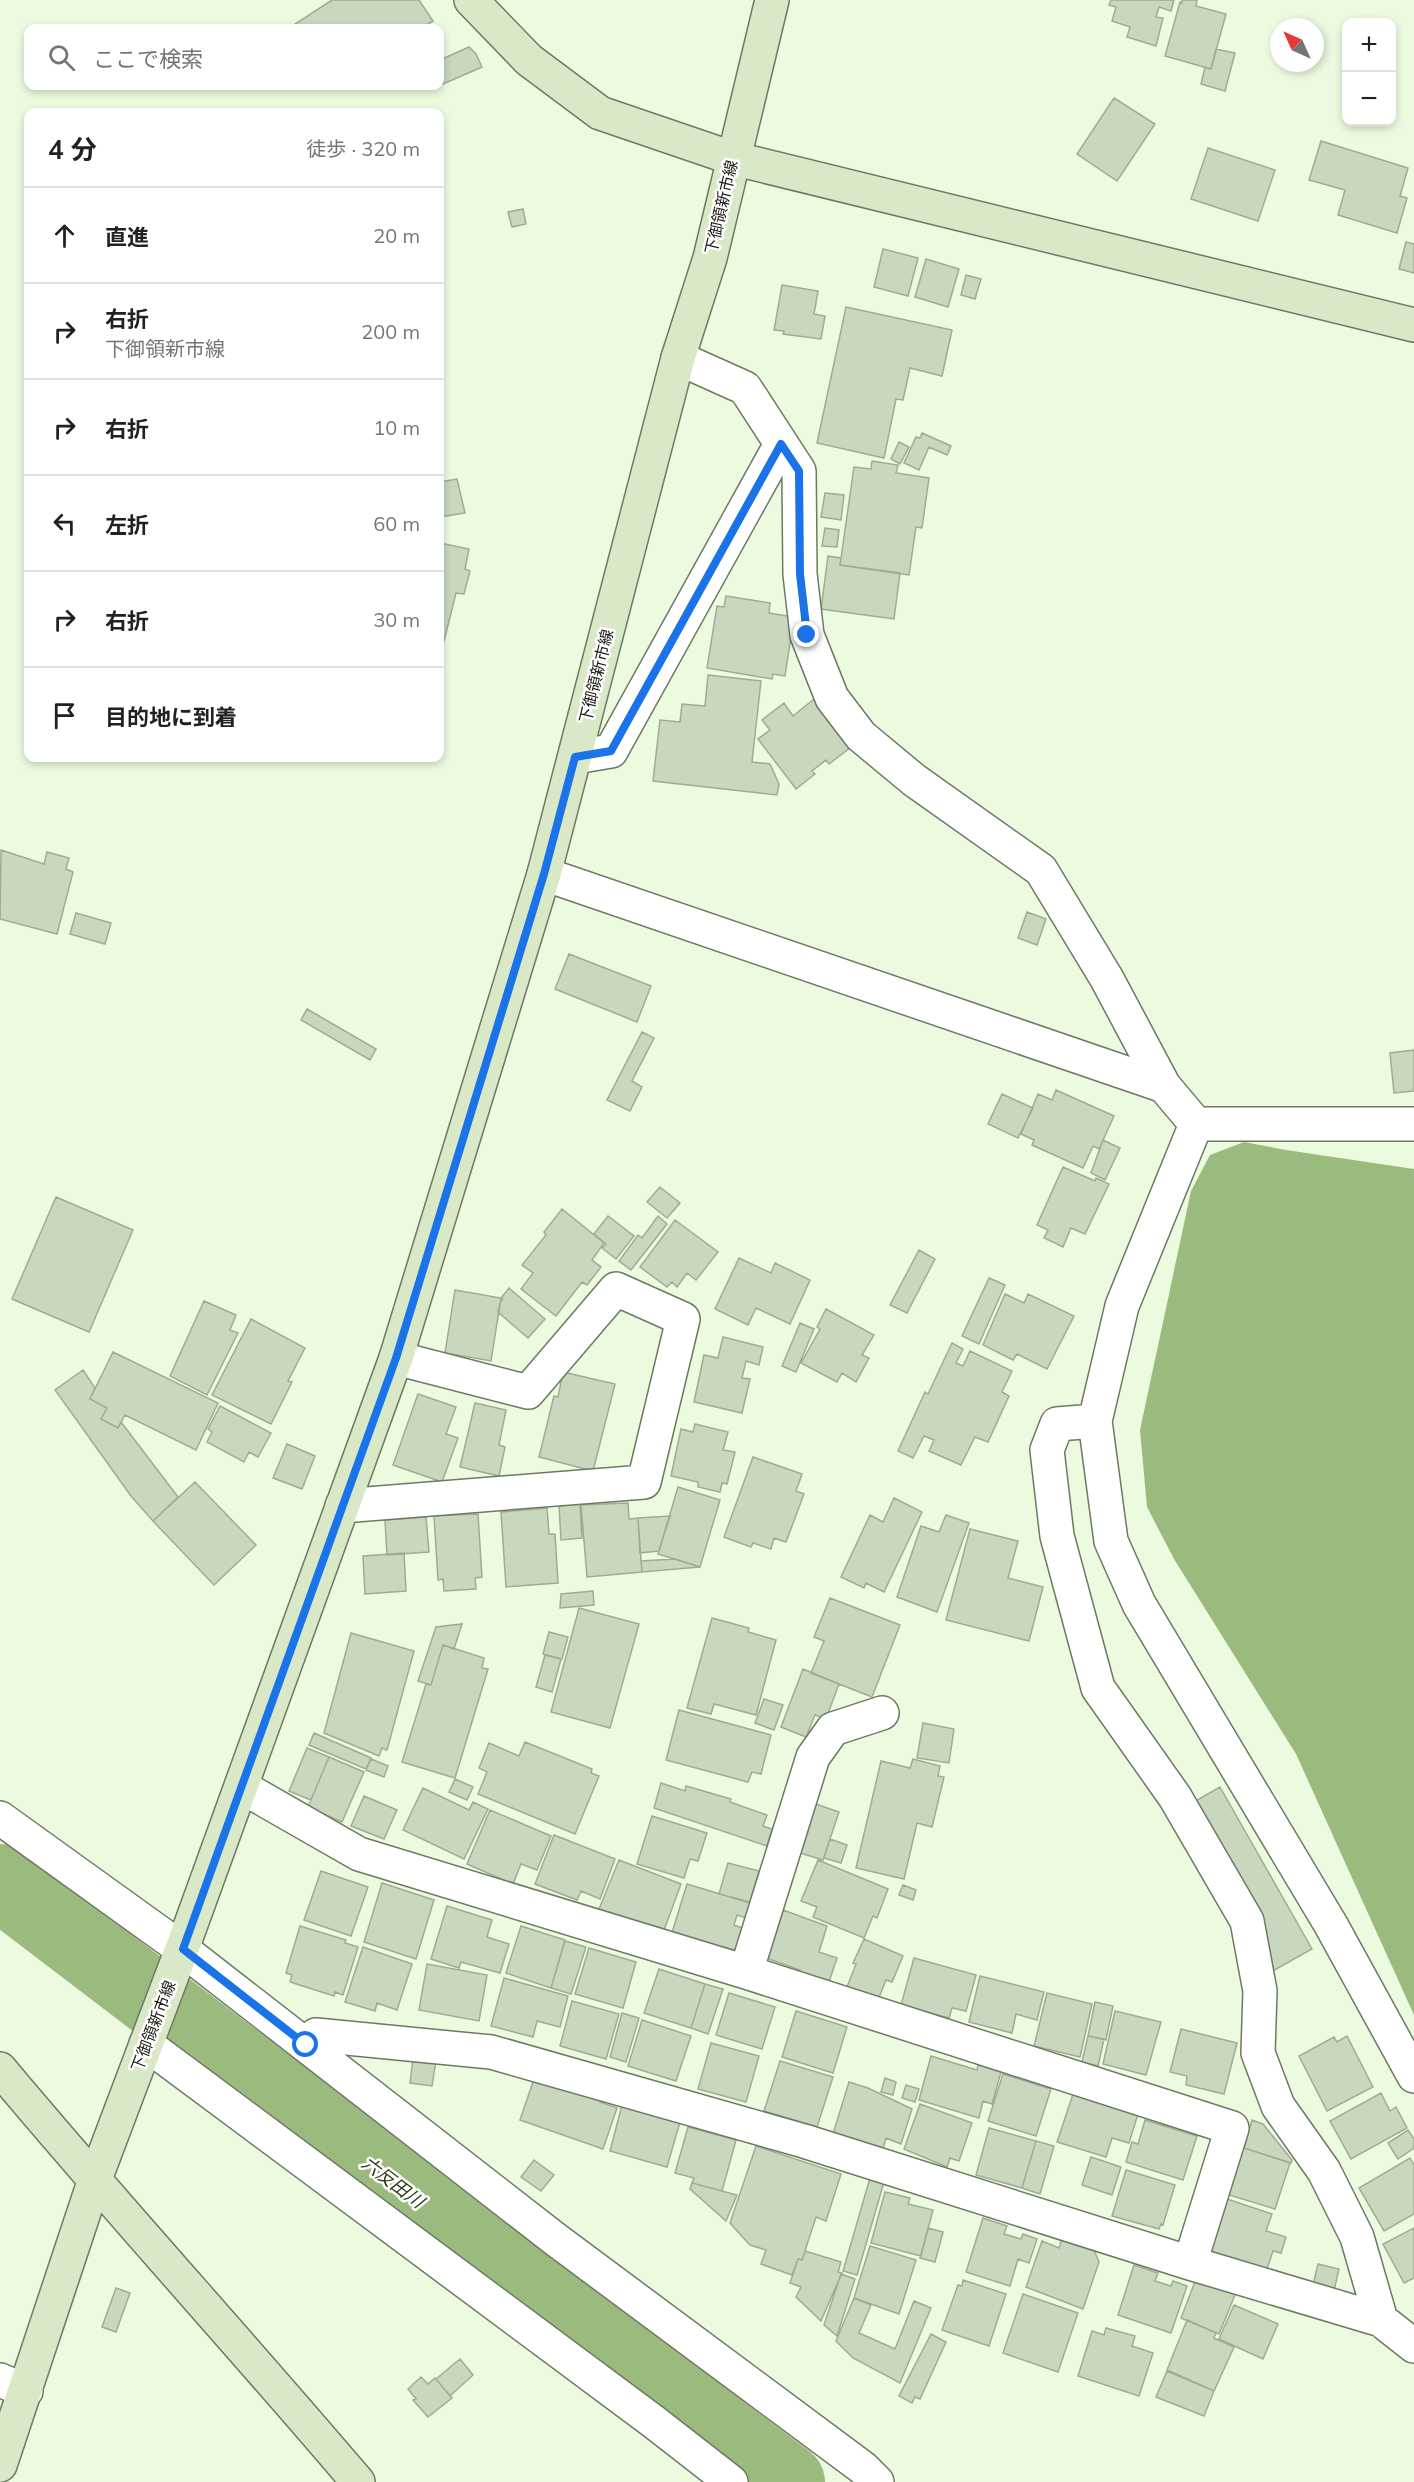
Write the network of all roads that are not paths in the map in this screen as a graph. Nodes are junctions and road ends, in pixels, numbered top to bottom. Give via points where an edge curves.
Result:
1 (471, 0) edge
2 (772, 0) edge
3 (732, 158) junction
4 (1414, 325) edge
5 (678, 358) junction
6 (781, 444) junction
7 (575, 757) junction
8 (544, 874) junction
9 (1164, 1086) junction
10 (1196, 1124) junction
11 (1414, 1124) edge
12 (396, 1358) junction
13 (1095, 1421) junction
14 (342, 1506) junction
15 (882, 1713) dead end
16 (242, 1786) junction
17 (0, 1818) edge
18 (179, 1958) junction
19 (746, 1972) junction
20 (148, 2039) junction
21 (306, 2045) junction
22 (0, 2069) edge
23 (1414, 2076) edge
24 (94, 2182) junction
25 (1190, 2263) junction
26 (1381, 2320) junction
27 (1414, 2346) edge
28 (13, 2386) edge
29 (0, 2465) edge
30 (358, 2482) edge
31 (731, 2482) edge
32 (877, 2482) edge

1 - 3 main road via 529,60 600,113
2 - 3 main road, 下御領新市線
3 - 4 main road
3 - 5 main road, 下御領新市線 via 710,258
5 - 6 street via 745,388
5 - 7 main road, 下御領新市線
6 - 7 street via 611,751
6 - 9 street via 799,471 800,574 807,635 832,698 861,736 914,780 1041,870 1107,979
7 - 8 main road, 下御領新市線
8 - 9 street
8 - 12 main road, 下御領新市線
9 - 10 street
10 - 11 street
10 - 13 street via 1122,1306
12 - 14 main road, 下御領新市線
12 - 14 street via 528,1392 616,1289 683,1319 644,1482
13 - 23 street via 1111,1541 1139,1604 1331,1925
13 - 26 street via 1057,1424 1047,1450 1057,1536 1098,1688 1175,1797 1247,1921 1260,1991 1258,2053 1278,2106 1324,2171 1357,2236
14 - 16 main road, 下御領新市線
15 - 19 street via 833,1729 813,1757
16 - 18 main road, 下御領新市線
16 - 19 street via 359,1854
17 - 18 street
18 - 20 main road, 下御領新市線
18 - 21 street
19 - 25 street via 1232,2128
20 - 24 main road, 下御領新市線
20 - 31 street
21 - 25 street via 316,2035 491,2052 804,2141
21 - 32 street
22 - 24 main road
24 - 28 main road, 下御領新市線
24 - 30 main road
25 - 26 street
26 - 27 street
28 - 29 main road, 下御領新市線

